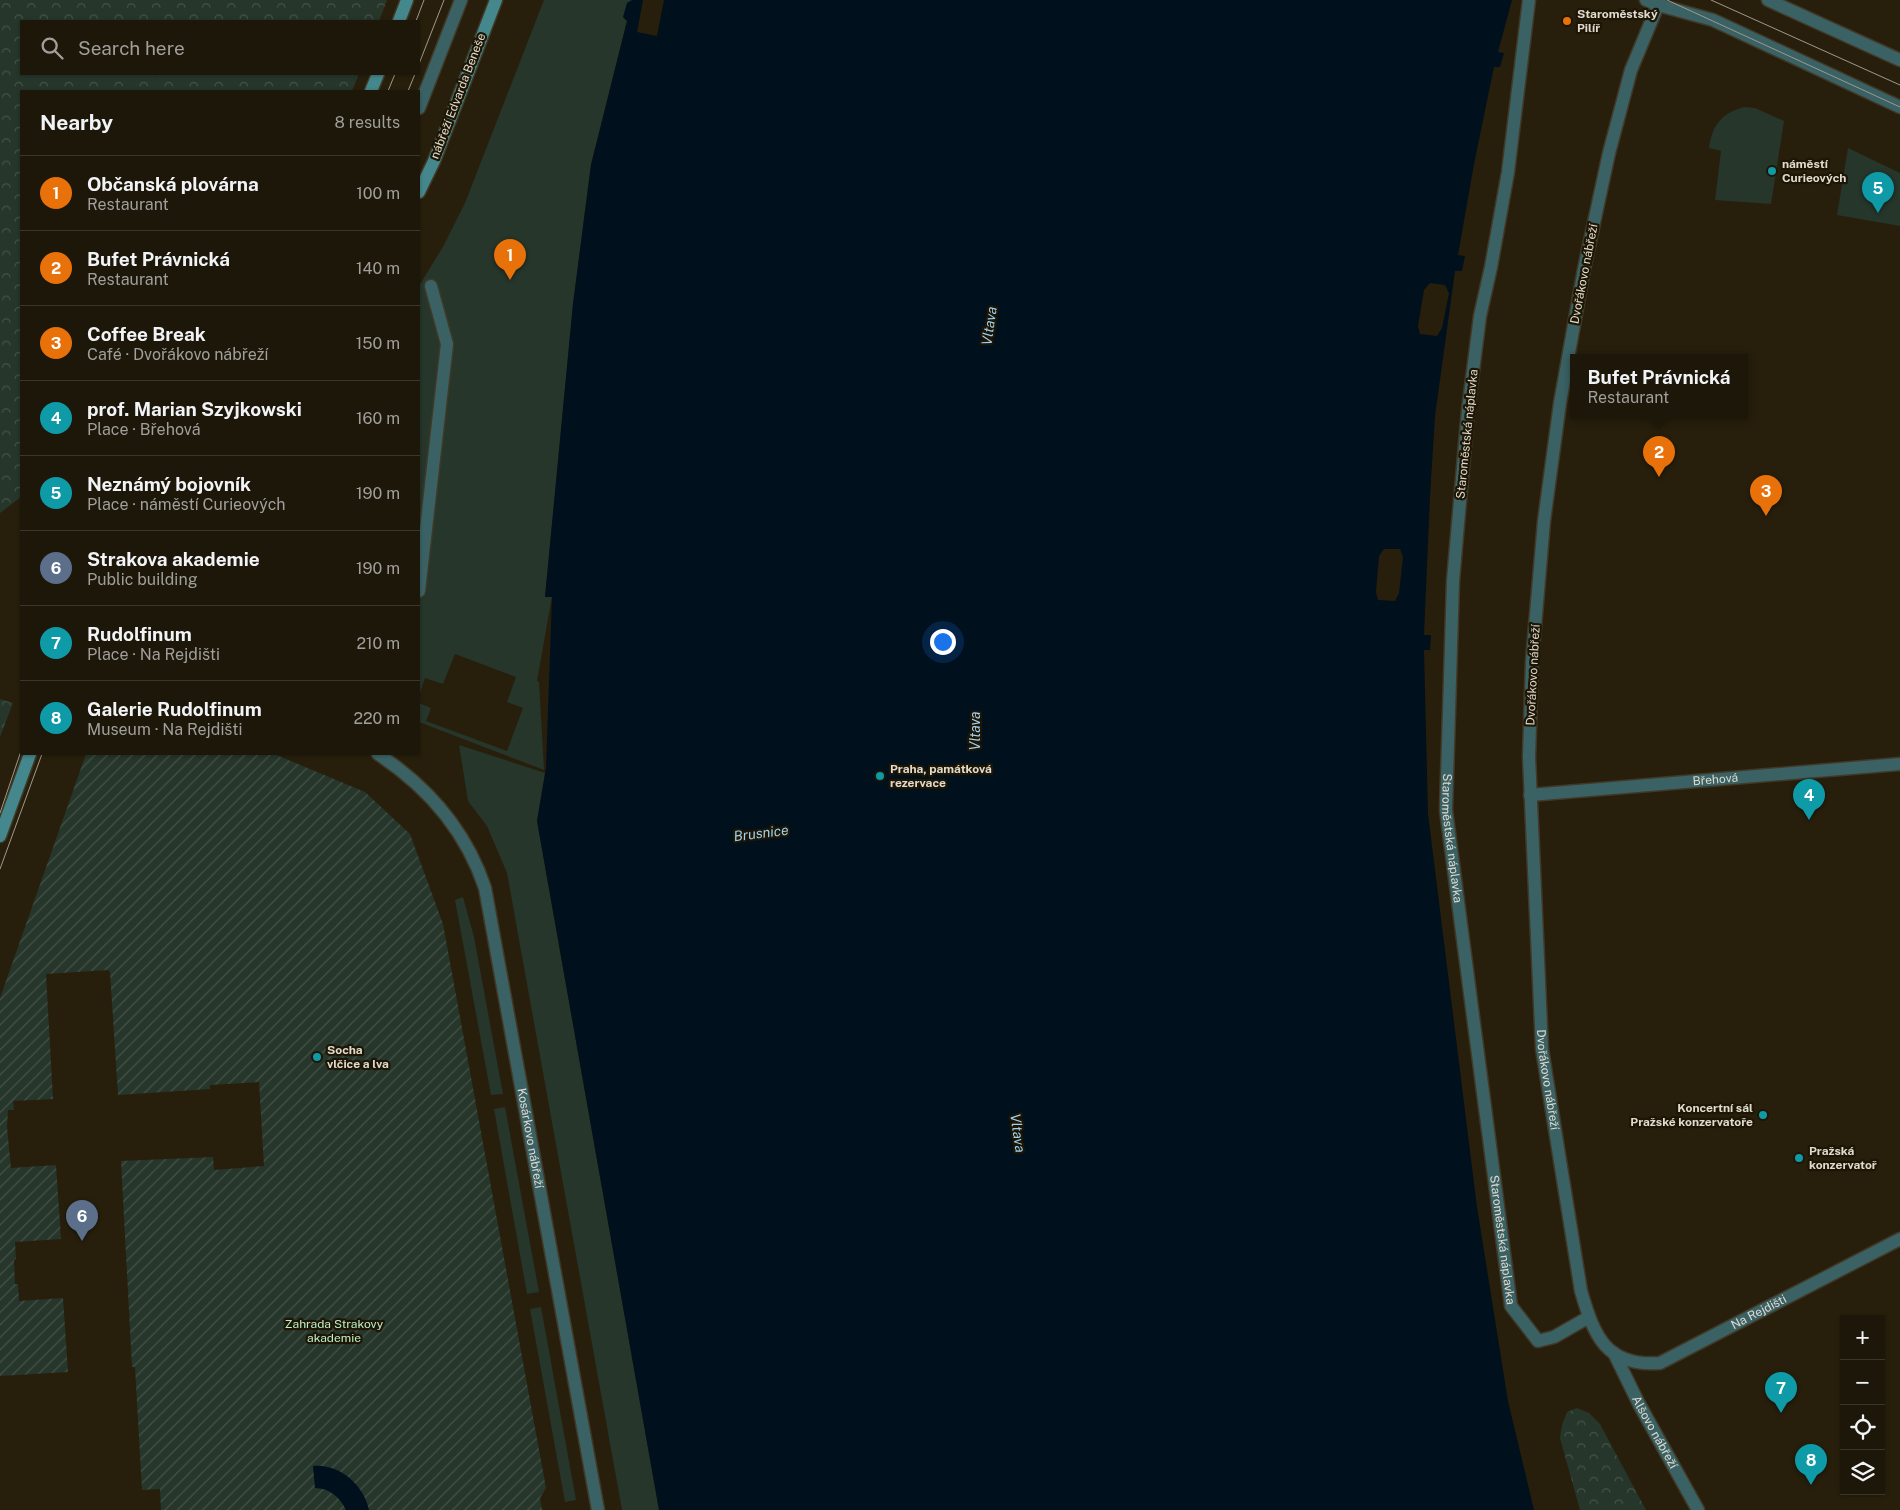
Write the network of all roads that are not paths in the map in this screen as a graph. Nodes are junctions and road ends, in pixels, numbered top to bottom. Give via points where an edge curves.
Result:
1 (407, 0) edge
2 (461, 0) edge
3 (496, 0) edge
4 (1529, 0) edge
5 (1768, 0) edge
6 (1655, 2) edge
7 (399, 20) edge
8 (1900, 60) edge
9 (378, 75) edge
10 (371, 90) edge
11 (420, 105) edge
12 (1900, 107) edge
13 (420, 190) edge
14 (431, 286) dead end
15 (420, 582) edge
16 (30, 755) edge
17 (384, 755) edge
18 (1900, 764) edge
19 (1530, 795) junction
20 (0, 836) edge
21 (1900, 1240) edge
22 (1589, 1318) junction
23 (1614, 1353) junction
24 (598, 1510) edge
25 (1698, 1510) edge

1 - 7 main road
2 - 11 street
3 - 13 main road, nábřeží Edvarda Beneše
4 - 22 street, Staroměstská náplavka via 1508,172 1480,316 1469,400 1454,572 1446,810 1511,1306 1538,1342
5 - 8 street
6 - 12 street via 1713,20
6 - 19 street, Dvořákovo nábřeží via 1631,70 1608,153 1560,403 1544,521 1532,661
9 - 10 main road
14 - 15 street via 447,344
16 - 20 main road
17 - 24 street, Kosárkovo nábřeží via 443,811 464,840 480,872 489,905
18 - 19 street, Břehová
19 - 22 street, Dvořákovo nábřeží via 1542,1049 1581,1291
21 - 23 street, Na Rejdišti via 1660,1363 1628,1361
22 - 23 street, Dvořákovo nábřeží via 1600,1339
23 - 25 street, Alšovo nábřeží

